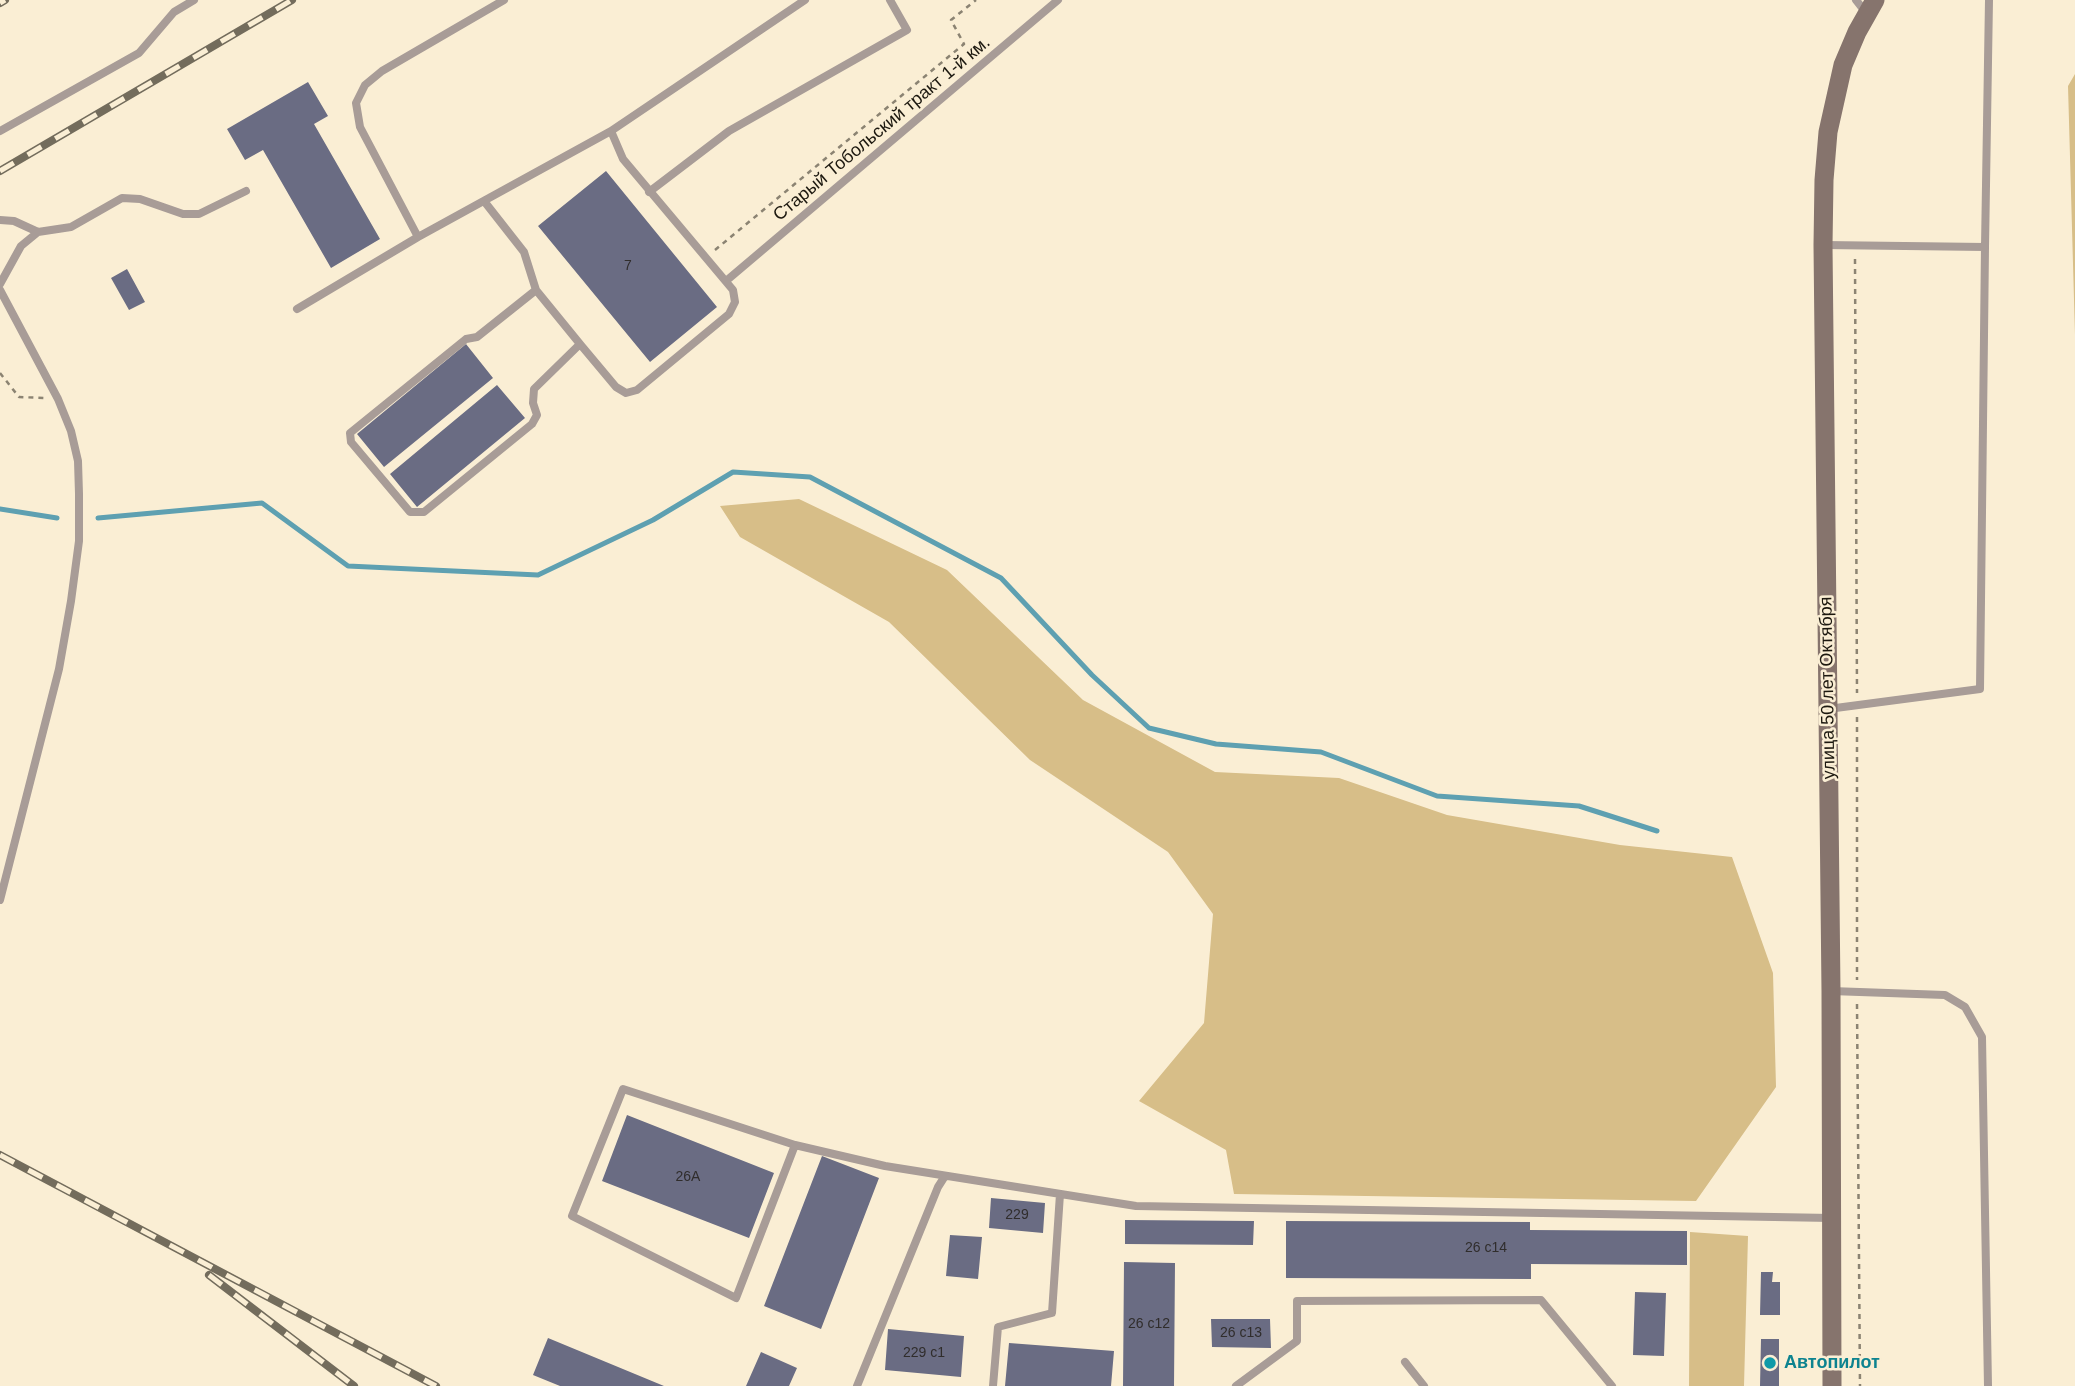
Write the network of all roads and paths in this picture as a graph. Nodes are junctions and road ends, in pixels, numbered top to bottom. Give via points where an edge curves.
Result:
1 (194, 0) edge
2 (505, 0) edge
3 (805, 0) edge
4 (890, 0) edge
5 (976, 0) edge
6 (1058, 0) edge
7 (1989, 0) edge
8 (1866, 5) edge
9 (0, 131) edge
10 (611, 131) junction
11 (246, 191) dead end
12 (649, 192) junction
13 (484, 201) junction
14 (0, 220) edge
15 (38, 232) junction
16 (418, 237) junction
17 (1823, 245) junction
18 (1855, 246) junction
19 (1985, 247) junction
20 (706, 258) junction
21 (726, 281) junction
22 (0, 284) edge
23 (0, 290) edge
24 (536, 290) junction
25 (297, 309) dead end
26 (580, 344) junction
27 (0, 373) edge
28 (58, 399) junction
29 (1857, 705) junction
30 (1828, 709) junction
31 (0, 900) edge
32 (1831, 991) junction
33 (1857, 992) junction
34 (795, 1145) junction
35 (945, 1176) junction
36 (1060, 1194) junction
37 (1832, 1218) junction
38 (1405, 1362) dead end
39 (857, 1386) edge
40 (993, 1386) edge
41 (1236, 1386) edge
42 (1424, 1386) edge
43 (1612, 1386) edge
44 (1832, 1386) edge
45 (1860, 1386) edge
46 (1988, 1386) edge

1 - 9 lane via 174,12 139,53
2 - 16 lane via 382,71 365,85 356,103 360,127
3 - 10 lane
4 - 12 lane via 907,30 730,131
5 - 20 path via 951,20 964,44
6 - 21 lane, Старый Тобольский тракт 1-й км.
7 - 19 lane
8 - 17 main road, улица 50 лет Октября via 1843,65 1828,132
10 - 12 lane via 623,159
10 - 13 lane
11 - 15 lane via 200,214 122,198 71,227
12 - 20 lane
13 - 16 lane
13 - 24 lane via 524,252
14 - 15 lane
15 - 22 lane via 21,246
16 - 25 lane
17 - 18 lane
17 - 30 main road, улица 50 лет Октября
18 - 19 lane
18 - 29 path
19 - 29 lane via 1980,689
20 - 21 lane
21 - 26 lane via 735,302 729,314 637,390 626,393 616,387
23 - 28 lane
24 - 26 lane
24 - 26 lane via 477,337 466,339 350,433 351,442 410,512 424,512 532,424 537,415 534,389
27 - 28 path via 19,397
28 - 31 lane via 78,461 79,541 59,669
29 - 30 lane
29 - 33 path
30 - 32 main road, улица 50 лет Октября
32 - 33 lane
32 - 37 main road, улица 50 лет Октября
33 - 45 path
33 - 46 lane via 1945,995 1965,1007 1982,1037
34 - 34 lane via 623,1089 572,1216 736,1298
34 - 35 lane
35 - 36 lane
35 - 39 lane
36 - 37 lane via 1136,1206
36 - 40 lane via 1052,1313 998,1326
37 - 44 main road, улица 50 лет Октября
38 - 42 lane
41 - 43 lane via 1297,1341 1297,1301 1541,1300

